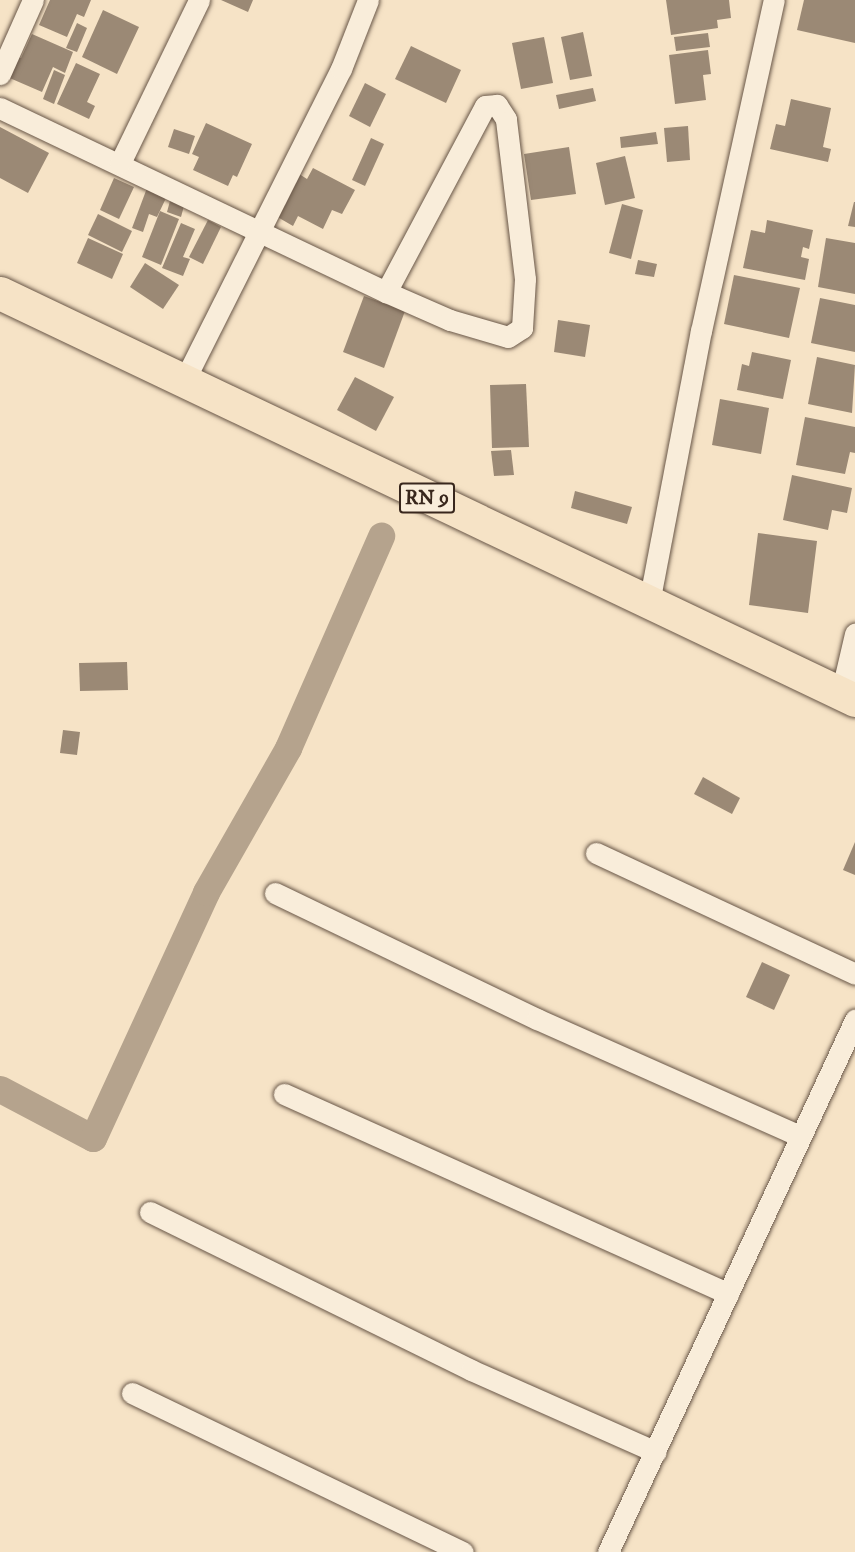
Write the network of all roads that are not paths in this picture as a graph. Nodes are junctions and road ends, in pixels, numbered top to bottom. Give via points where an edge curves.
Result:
1 (33, 0) edge
2 (199, 0) edge
3 (368, 0) edge
4 (774, 0) edge
5 (0, 74) edge
6 (0, 108) edge
7 (120, 163) junction
8 (257, 232) junction
9 (386, 292) junction
10 (0, 293) edge
11 (183, 383) junction
12 (649, 603) junction
13 (855, 634) edge
14 (848, 697) edge
15 (596, 853) dead end
16 (275, 893) dead end
17 (855, 974) edge
18 (855, 1020) edge
19 (284, 1094) dead end
20 (800, 1136) junction
21 (150, 1212) dead end
22 (728, 1293) junction
23 (132, 1393) dead end
24 (656, 1452) junction
25 (463, 1552) edge
26 (608, 1552) edge

1 - 5 street
2 - 7 street
3 - 8 street via 341,69
4 - 12 street via 701,331
6 - 7 street via 45,132
7 - 8 street
8 - 9 street
8 - 11 street
9 - 9 street via 485,106 496,105 506,119 525,279 522,328 508,337 450,320
10 - 11 main road, RN 9
11 - 12 main road, RN 9
12 - 14 main road, RN 9
13 - 14 street
15 - 17 street
16 - 20 street via 537,1018
18 - 20 street
19 - 22 street
20 - 22 street
21 - 24 street via 471,1370
22 - 24 street
23 - 25 street
24 - 26 street

